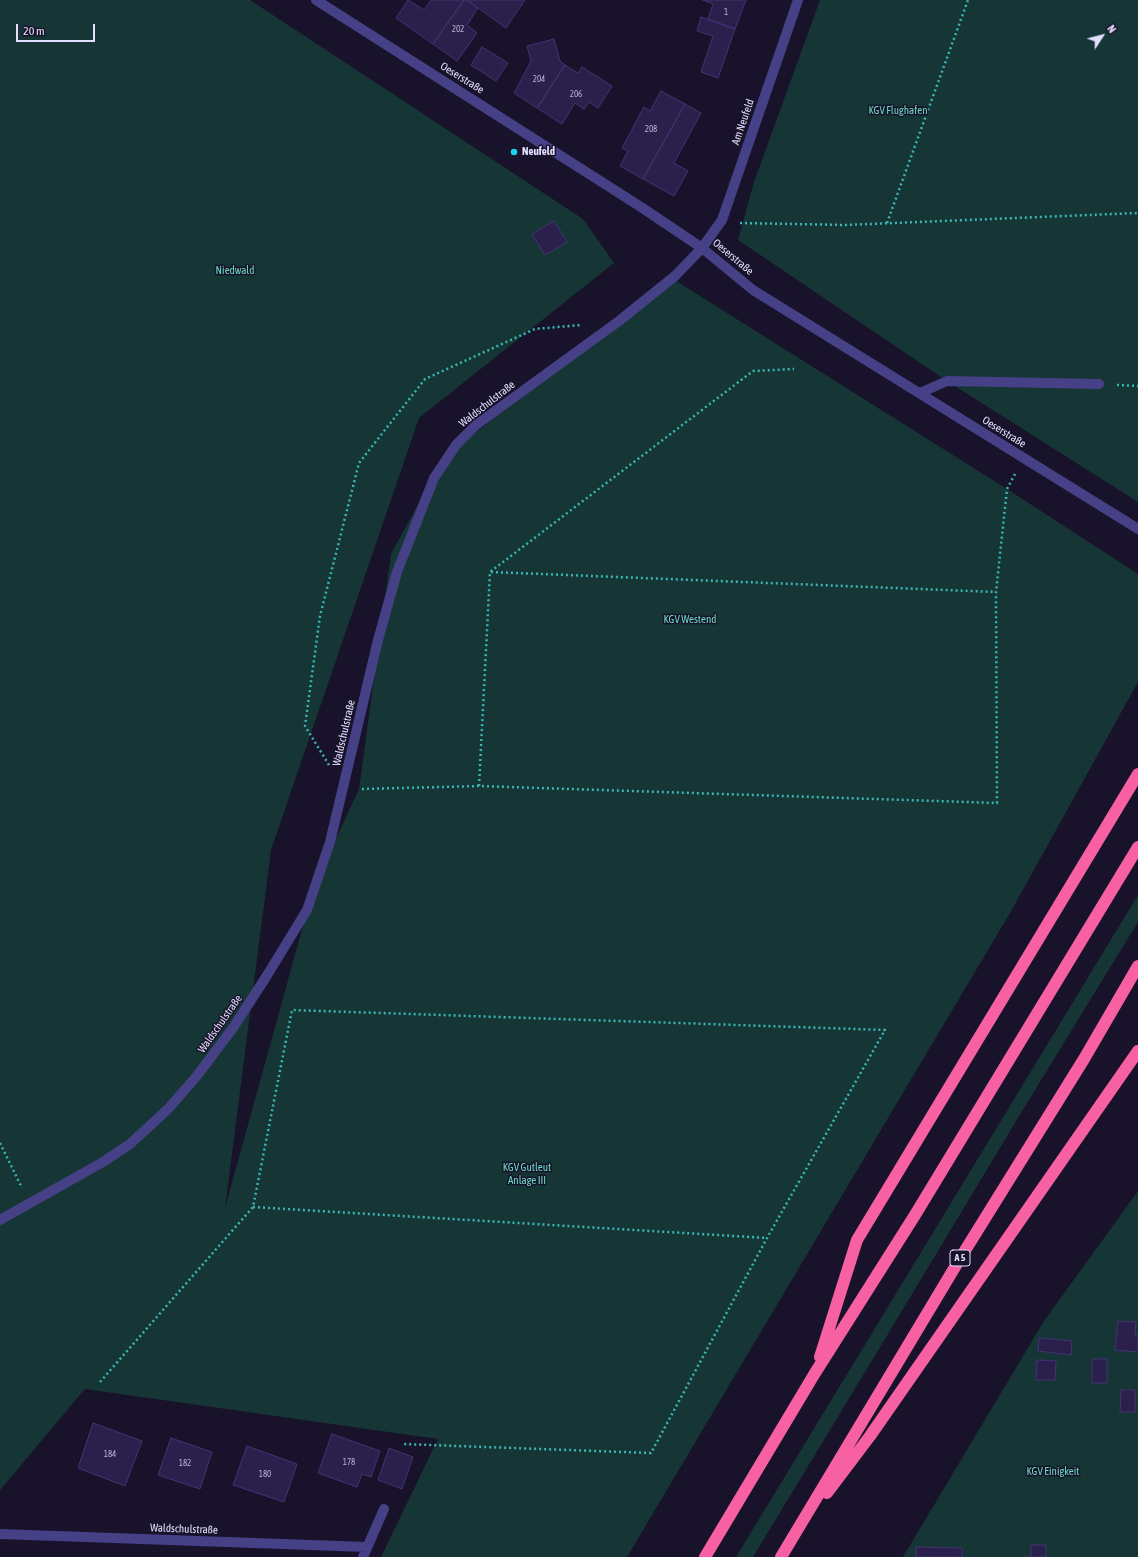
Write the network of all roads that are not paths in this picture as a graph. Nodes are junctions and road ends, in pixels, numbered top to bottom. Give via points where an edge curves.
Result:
1 (316, 0) edge
2 (798, 0) edge
3 (702, 248) junction
4 (1099, 384) dead end
5 (920, 393) junction
6 (1138, 529) edge
7 (1138, 774) edge
8 (1138, 847) edge
9 (1138, 966) edge
10 (1138, 1051) edge
11 (0, 1220) edge
12 (815, 1373) junction
13 (384, 1509) dead end
14 (0, 1534) edge
15 (367, 1547) junction
16 (782, 1555) edge
17 (363, 1557) edge
18 (705, 1557) edge

1 - 3 street, Oeserstraße
2 - 3 street, Am Neufeld via 722,220
3 - 5 street, Oeserstraße via 753,290
3 - 11 street, Waldschulstraße via 675,276 620,322 476,425 456,445 434,478 397,572 378,640 330,842 307,910 233,1028 168,1109 130,1144 103,1162
4 - 5 street via 947,381
5 - 6 street, Oeserstraße
7 - 12 highway via 857,1240
8 - 12 highway via 915,1215
9 - 16 highway, A 5
10 - 16 highway, A 5 via 870,1436
12 - 18 highway
13 - 15 street
14 - 15 street, Waldschulstraße
15 - 17 street

